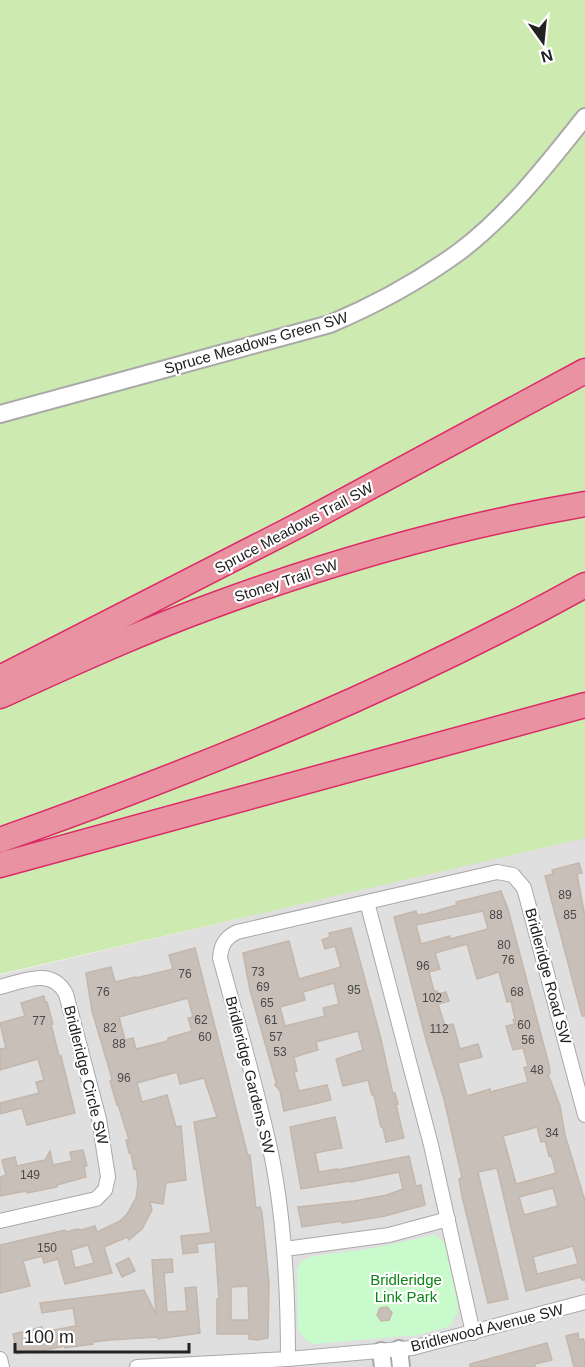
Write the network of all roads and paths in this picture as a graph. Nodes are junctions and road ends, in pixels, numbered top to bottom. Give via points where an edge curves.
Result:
1 (585, 117) edge
2 (585, 371) edge
3 (0, 414) edge
4 (585, 504) edge
5 (585, 585) edge
6 (0, 678) edge
7 (0, 696) edge
8 (585, 705) edge
9 (0, 840) edge
10 (0, 865) edge
11 (513, 875) joint
12 (367, 902) junction
13 (0, 987) edge
14 (585, 1115) edge
15 (448, 1220) junction
16 (0, 1221) edge
17 (285, 1249) junction
18 (585, 1302) edge
19 (474, 1333) junction
20 (399, 1349) junction
21 (0, 1359) edge
22 (288, 1359) junction
23 (382, 1359) edge
24 (2, 1367) edge
25 (137, 1367) edge
26 (401, 1367) edge

1 - 3 street, Spruce Meadows Green SW via 533,181 485,230 429,272 370,307 330,324
2 - 6 highway, Spruce Meadows Trail SW via 311,519
4 - 7 highway, Stoney Trail SW via 420,540 280,582 161,626
5 - 9 highway via 315,717 180,774
8 - 10 highway
11 - 12 street, Bridleridge Gardens SW via 498,872
11 - 14 street, Bridleridge Road SW via 524,888
12 - 15 street
12 - 17 street, Bridleridge Gardens SW via 237,932 226,938 221,948 220,958 272,1158
13 - 16 street, Bridleridge Circle SW via 47,978 55,980 66,994 99,1119 108,1178 105,1190 96,1199
15 - 17 street via 389,1235
15 - 19 street
17 - 22 street, Bridleridge Gardens SW
18 - 19 street, Bridlewood Avenue SW
19 - 20 street, Bridlewood Avenue SW
20 - 23 street, Bridlewood Avenue SW
20 - 26 street
21 - 24 street
22 - 23 street, Bridlewood Avenue SW
22 - 25 street, Bridlewood Avenue SW

